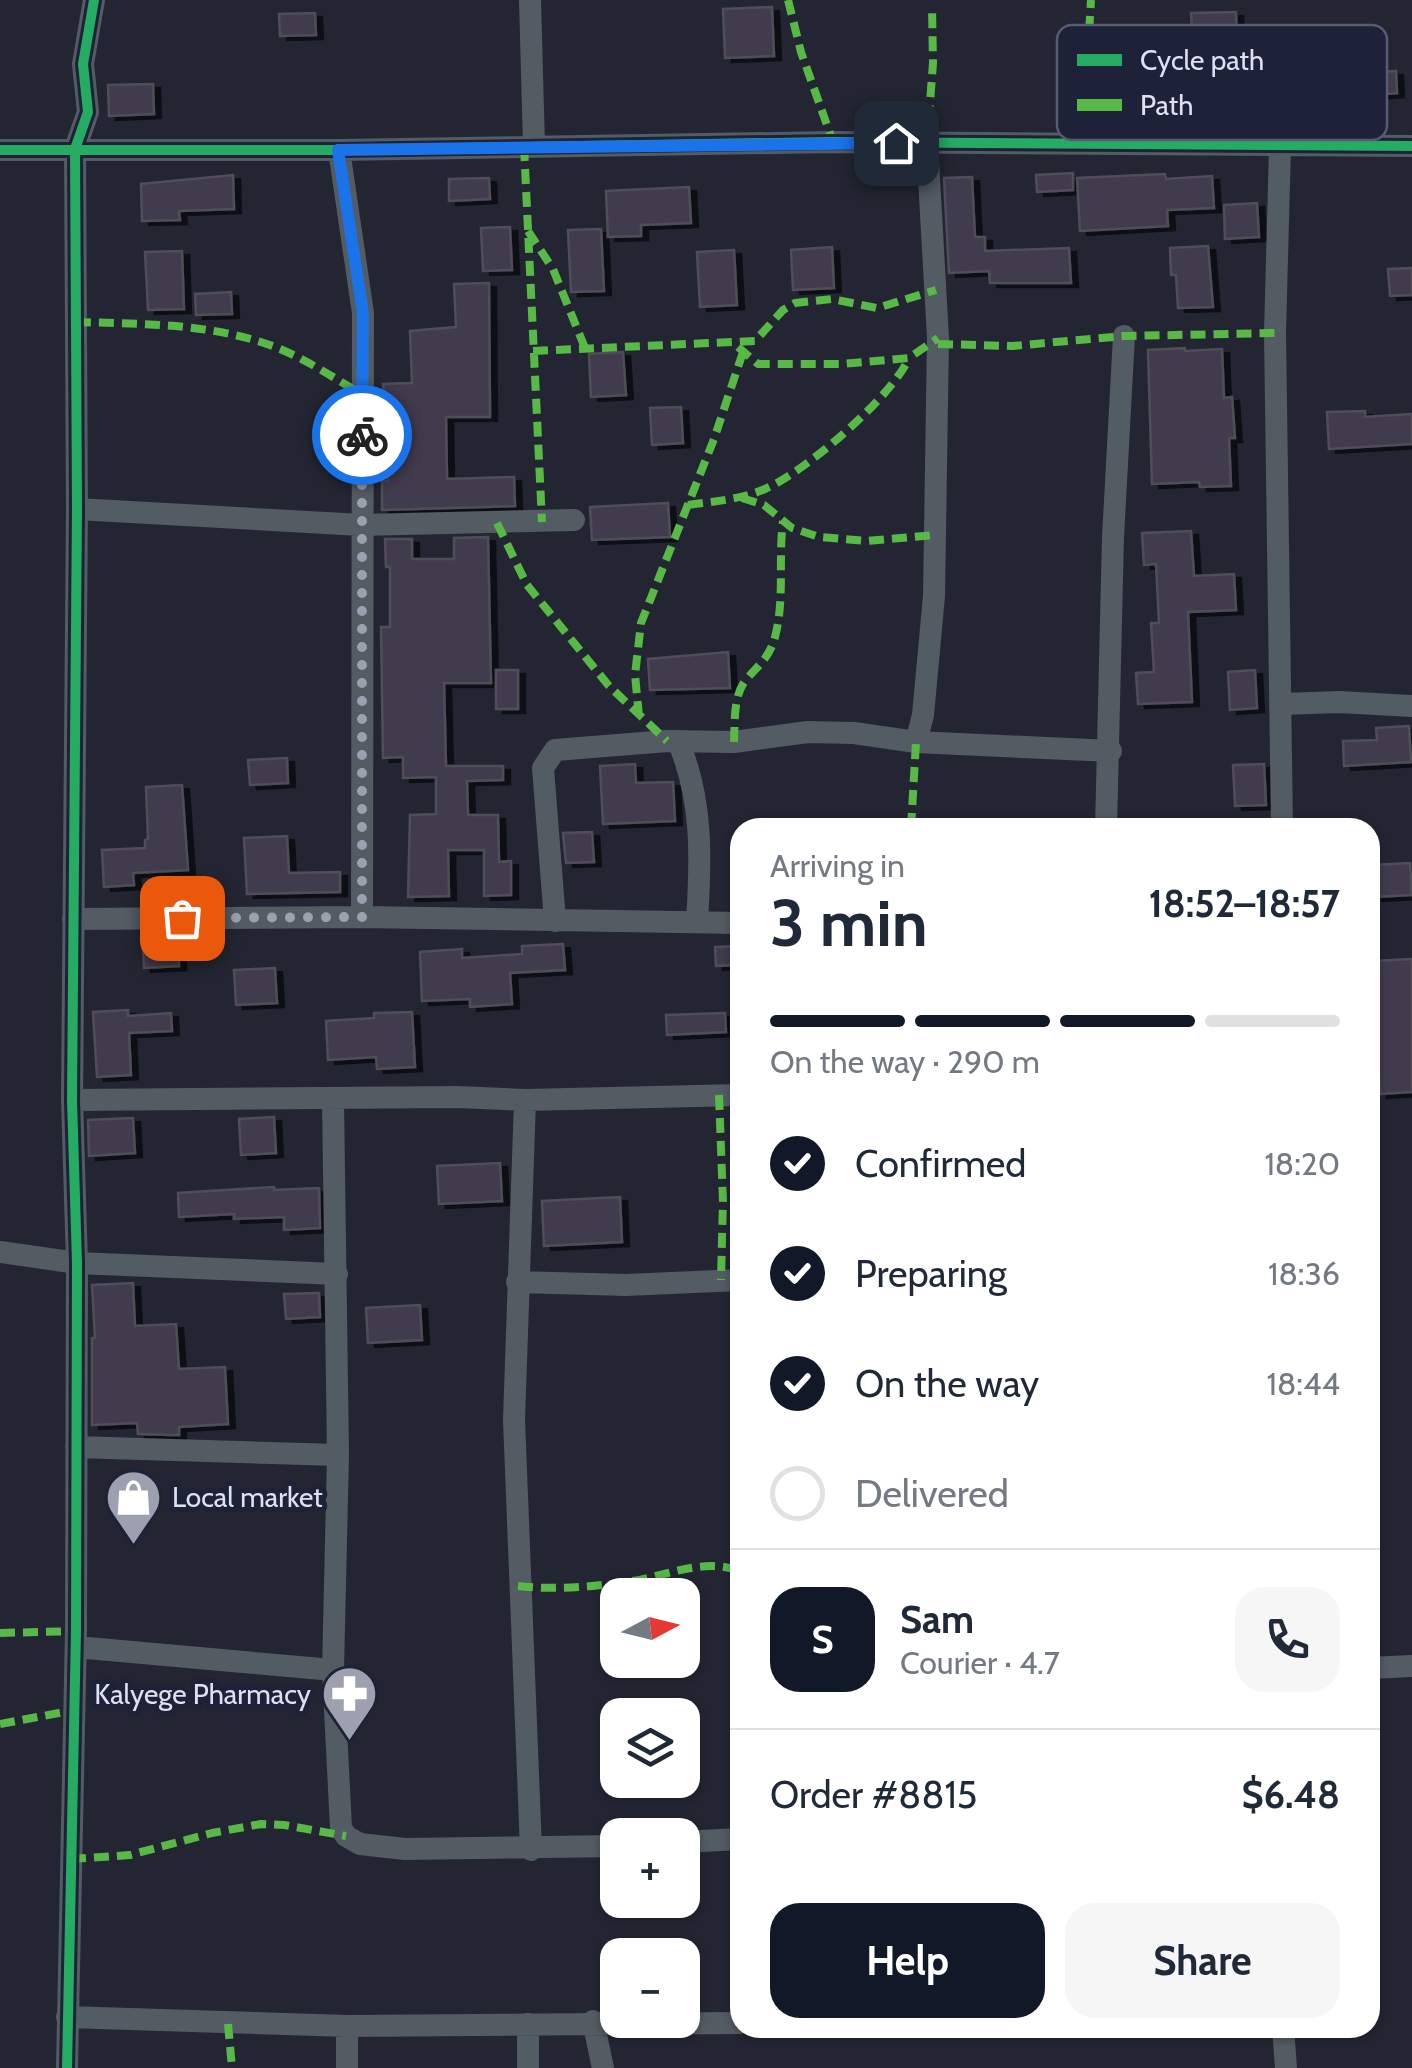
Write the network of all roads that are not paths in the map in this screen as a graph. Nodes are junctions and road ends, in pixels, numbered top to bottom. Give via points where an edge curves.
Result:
1 (94, 0) edge
2 (530, 0) edge
3 (928, 143) junction
4 (534, 146) junction
5 (1412, 146) edge
6 (1280, 147) junction
7 (76, 149) junction
8 (0, 150) edge
9 (338, 150) junction
10 (1124, 336) dead end
11 (77, 510) junction
12 (574, 520) dead end
13 (360, 525) junction
14 (1282, 704) junction
15 (1412, 706) edge
16 (678, 741) junction
17 (916, 742) junction
18 (1110, 750) junction
19 (1107, 818) edge
20 (1282, 818) edge
21 (362, 917) junction
22 (73, 919) junction
23 (555, 921) junction
24 (697, 922) junction
25 (730, 923) edge
26 (730, 1095) edge
27 (72, 1100) junction
28 (334, 1100) junction
29 (524, 1100) junction
30 (0, 1252) edge
31 (77, 1263) junction
32 (337, 1274) junction
33 (730, 1280) edge
34 (517, 1282) junction
35 (76, 1446) junction
36 (338, 1455) junction
37 (76, 1648) junction
38 (1412, 1666) edge
39 (1380, 1668) edge
40 (333, 1670) junction
41 (730, 1840) edge
42 (700, 1841) edge
43 (600, 1847) edge
44 (532, 1850) junction
45 (67, 2017) junction
46 (593, 2022) junction
47 (730, 2023) edge
48 (528, 2024) junction
49 (347, 2026) junction
50 (1284, 2038) edge
51 (67, 2068) edge
52 (347, 2068) edge
53 (528, 2068) edge
54 (603, 2068) edge
55 (1286, 2068) edge

1 - 7 street via 83,64 88,112
2 - 4 street
3 - 4 street
3 - 6 street
3 - 17 street via 938,338 934,596
4 - 9 street
5 - 6 street
6 - 14 street
7 - 8 street
7 - 9 street
7 - 11 street
9 - 13 street via 363,313
10 - 18 street via 1112,537
11 - 13 street
11 - 22 street
12 - 13 street
13 - 21 street
14 - 15 street
14 - 20 street
16 - 17 street via 808,732
16 - 23 street via 567,747 548,757 543,768
16 - 24 street via 697,801
17 - 18 street
18 - 19 street
21 - 22 street
21 - 23 street
22 - 27 street
23 - 24 street
24 - 25 street
26 - 29 street
27 - 28 street
27 - 31 street
28 - 29 street
28 - 32 street
29 - 34 street
30 - 31 street
31 - 32 street
31 - 35 street
32 - 36 street
33 - 34 street
34 - 44 street via 514,1420
35 - 36 street
35 - 37 street
36 - 40 street
37 - 40 street
37 - 45 street
38 - 39 street
40 - 44 street via 338,1816 346,1836 405,1849
41 - 42 street
43 - 44 street
45 - 49 street
45 - 51 street
46 - 47 street
46 - 48 street
46 - 54 street
48 - 49 street
48 - 53 street
49 - 52 street
50 - 55 street

